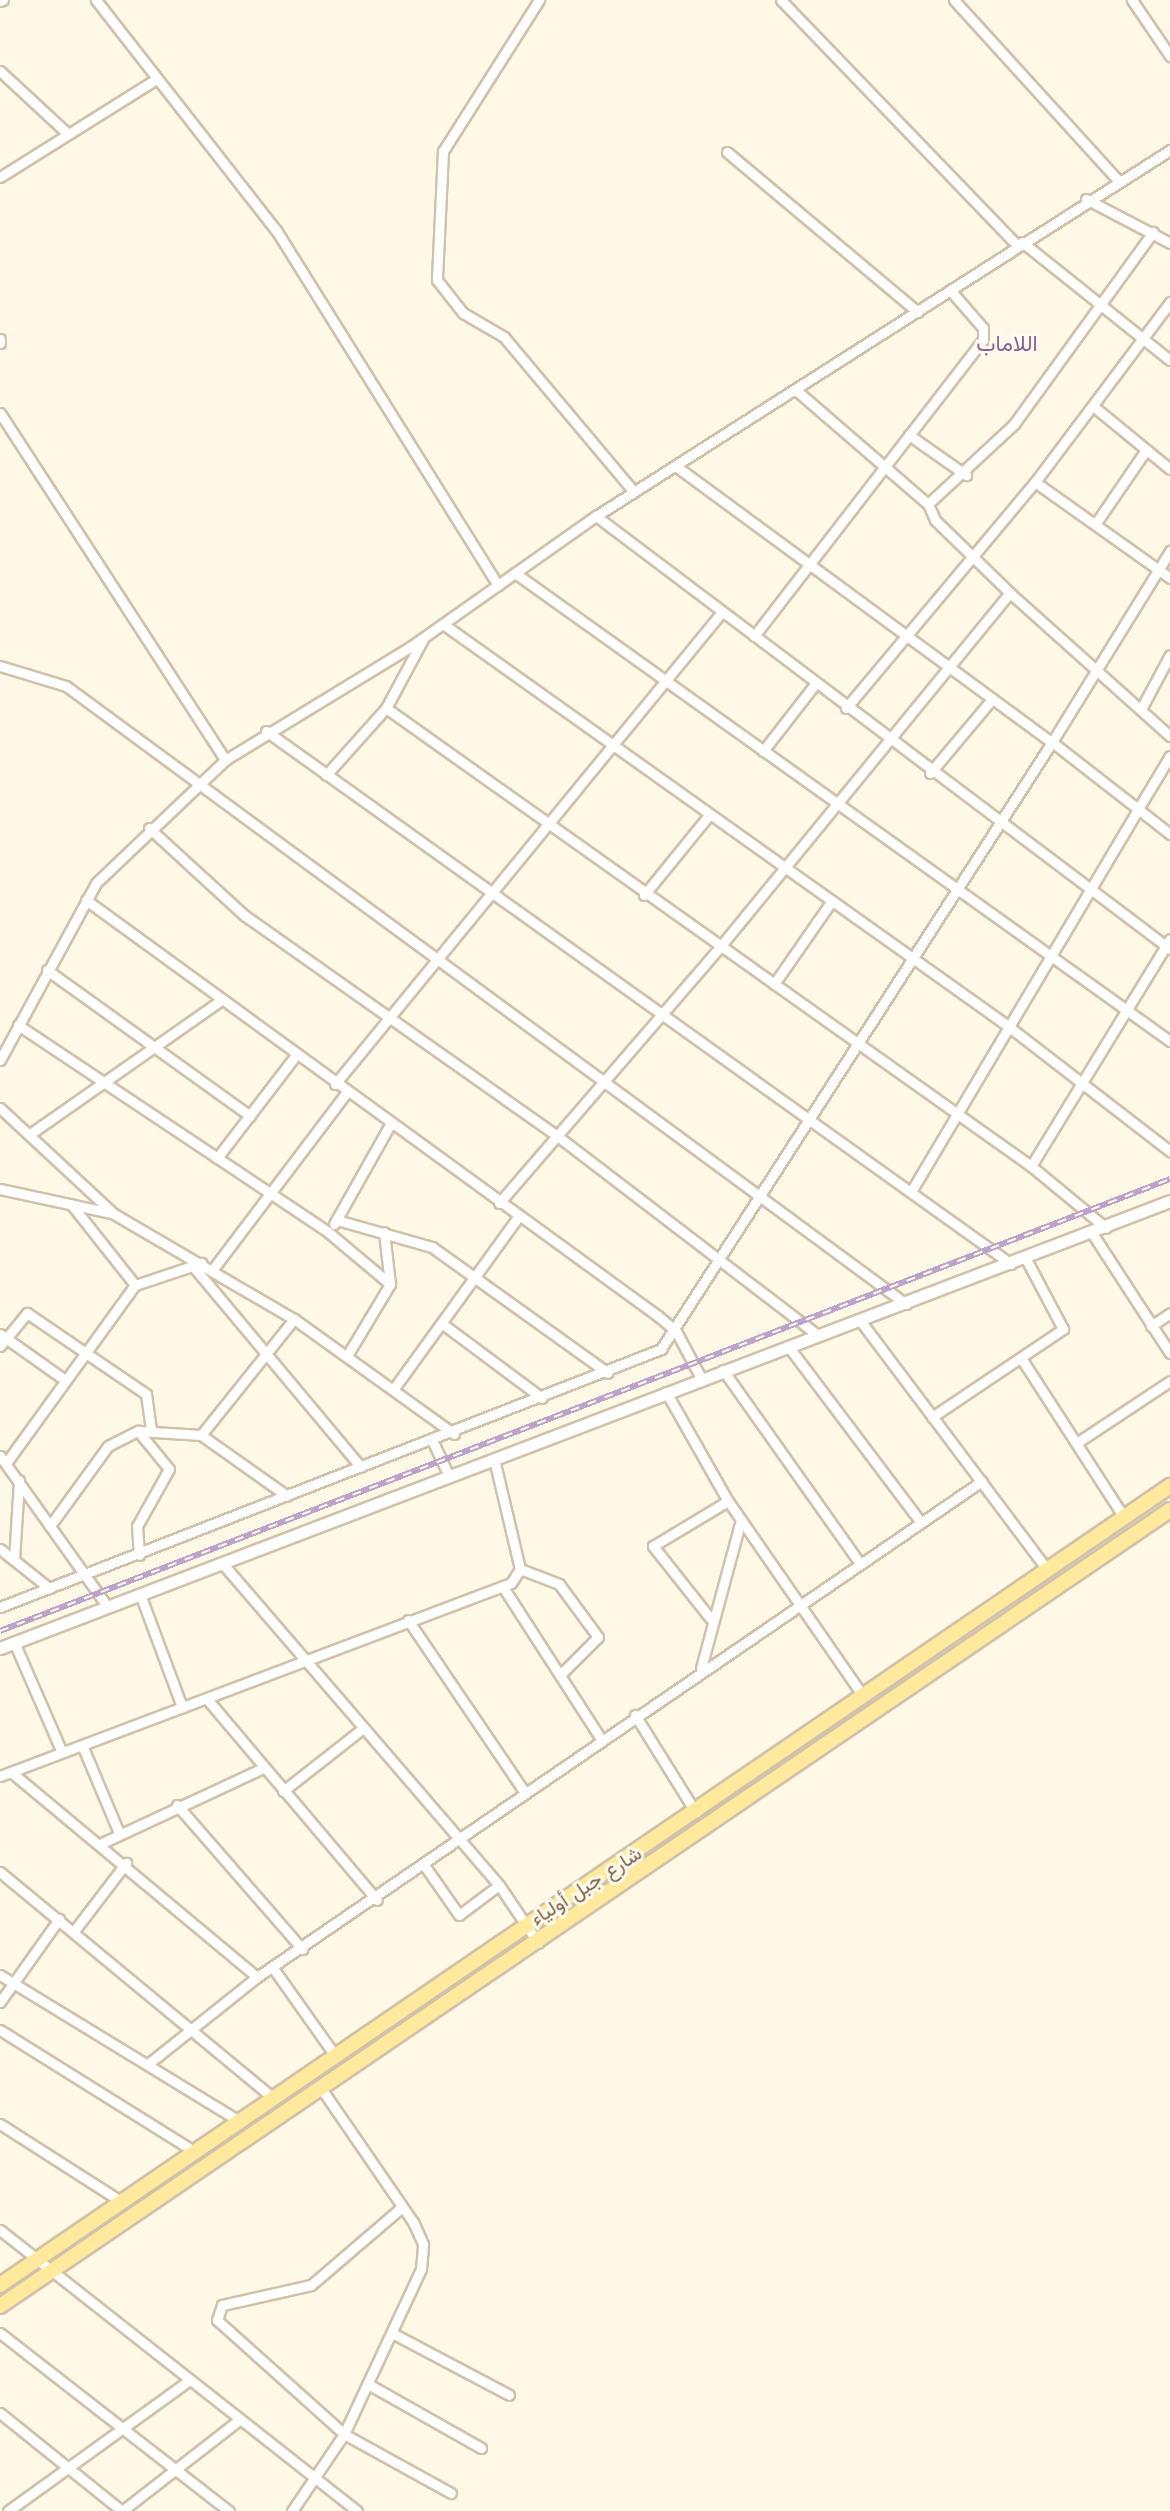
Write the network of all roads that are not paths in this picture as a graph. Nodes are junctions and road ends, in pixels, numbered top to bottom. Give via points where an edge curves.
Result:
1 (96, 0) edge
2 (539, 0) edge
3 (781, 0) edge
4 (954, 0) edge
5 (1132, 0) edge
6 (1170, 56) edge
7 (0, 71) edge
8 (153, 81) junction
9 (67, 133) junction
10 (1170, 150) edge
11 (727, 152) dead end
12 (0, 177) edge
13 (1117, 179) junction
14 (1086, 199) junction
15 (1153, 232) junction
16 (1170, 243) edge
17 (1019, 244) junction
18 (950, 290) junction
19 (1170, 302) edge
20 (1096, 308) junction
21 (918, 312) junction
22 (1140, 342) junction
23 (1170, 360) edge
24 (797, 391) junction
25 (1093, 406) junction
26 (0, 413) edge
27 (909, 435) junction
28 (1146, 450) junction
29 (677, 467) junction
30 (882, 469) junction
31 (1170, 469) edge
32 (966, 475) junction
33 (1035, 482) junction
34 (634, 492) junction
35 (928, 504) junction
36 (596, 516) junction
37 (1098, 520) junction
38 (1170, 551) edge
39 (973, 555) junction
40 (811, 562) junction
41 (1160, 570) junction
42 (515, 573) junction
43 (1170, 578) edge
44 (498, 585) junction
45 (1010, 593) junction
46 (721, 613) junction
47 (443, 624) junction
48 (908, 635) junction
49 (754, 636) junction
50 (424, 638) junction
51 (1170, 655) edge
52 (0, 666) edge
53 (950, 668) junction
54 (1097, 670) junction
55 (666, 679) junction
56 (816, 683) junction
57 (992, 699) junction
58 (386, 708) junction
59 (846, 708) junction
60 (1141, 709) junction
61 (266, 731) junction
62 (1170, 736) edge
63 (887, 740) junction
64 (1052, 742) junction
65 (613, 745) junction
66 (763, 751) junction
67 (1170, 756) edge
68 (225, 760) junction
69 (930, 773) junction
70 (326, 775) junction
71 (194, 785) junction
72 (835, 803) junction
73 (1138, 809) junction
74 (709, 815) junction
75 (548, 825) junction
76 (999, 825) junction
77 (149, 828) junction
78 (1170, 834) edge
79 (783, 867) junction
80 (1087, 888) junction
81 (959, 891) junction
82 (489, 895) junction
83 (644, 895) junction
84 (86, 900) junction
85 (831, 902) junction
86 (1169, 945) edge
87 (719, 948) junction
88 (1049, 956) junction
89 (915, 962) junction
90 (433, 963) junction
91 (47, 970) junction
92 (774, 984) junction
93 (220, 1001) junction
94 (1128, 1010) junction
95 (662, 1015) junction
96 (390, 1018) junction
97 (18, 1025) junction
98 (1008, 1026) junction
99 (1170, 1041) edge
100 (861, 1046) junction
101 (157, 1047) junction
102 (296, 1055) junction
103 (0, 1060) edge
104 (110, 1082) junction
105 (602, 1082) junction
106 (335, 1084) junction
107 (1082, 1084) junction
108 (346, 1093) junction
109 (0, 1108) edge
110 (957, 1113) junction
111 (250, 1116) junction
112 (811, 1121) junction
113 (391, 1123) junction
114 (30, 1134) junction
115 (556, 1135) junction
116 (1170, 1151) edge
117 (217, 1158) junction
118 (1031, 1166) junction
119 (0, 1189) edge
120 (912, 1190) junction
121 (765, 1196) junction
122 (270, 1197) junction
123 (1170, 1201) edge
124 (69, 1203) junction
125 (499, 1203) junction
126 (114, 1214) junction
127 (518, 1217) junction
128 (337, 1220) junction
129 (1106, 1228) junction
130 (328, 1232) junction
131 (384, 1232) junction
132 (1092, 1233) junction
133 (723, 1258) junction
134 (1026, 1259) junction
135 (197, 1264) junction
136 (1011, 1264) junction
137 (213, 1269) junction
138 (476, 1277) junction
139 (390, 1284) junction
140 (135, 1285) junction
141 (906, 1304) junction
142 (1170, 1313) edge
143 (294, 1319) junction
144 (859, 1319) junction
145 (444, 1325) junction
146 (1151, 1326) junction
147 (676, 1331) junction
148 (816, 1334) junction
149 (2, 1339) edge
150 (788, 1346) junction
151 (1170, 1353) edge
152 (85, 1354) junction
153 (266, 1354) junction
154 (348, 1354) junction
155 (1021, 1358) junction
156 (723, 1370) junction
157 (608, 1373) junction
158 (701, 1378) junction
159 (65, 1380) junction
160 (1170, 1381) edge
161 (395, 1387) junction
162 (666, 1392) junction
163 (542, 1398) junction
164 (932, 1417) junction
165 (151, 1430) junction
166 (138, 1431) junction
167 (454, 1434) junction
168 (201, 1435) junction
169 (433, 1442) junction
170 (1078, 1442) junction
171 (494, 1459) junction
172 (3, 1460) edge
173 (361, 1467) junction
174 (449, 1476) junction
175 (19, 1480) junction
176 (982, 1481) junction
177 (1170, 1486) edge
178 (287, 1496) junction
179 (728, 1501) junction
180 (1170, 1510) edge
181 (1124, 1517) junction
182 (741, 1520) junction
183 (920, 1521) junction
184 (52, 1523) junction
185 (0, 1549) edge
186 (139, 1555) junction
187 (14, 1560) junction
188 (858, 1561) junction
189 (222, 1563) junction
190 (1046, 1568) junction
191 (520, 1569) junction
192 (90, 1574) junction
193 (503, 1587) junction
194 (49, 1588) junction
195 (140, 1594) junction
196 (798, 1603) junction
197 (107, 1606) junction
198 (0, 1607) edge
199 (710, 1618) junction
200 (408, 1620) junction
201 (14, 1642) junction
202 (0, 1648) edge
203 (300, 1658) junction
204 (701, 1668) junction
205 (560, 1675) junction
206 (863, 1696) junction
207 (207, 1699) junction
208 (182, 1707) junction
209 (635, 1715) junction
210 (362, 1729) junction
211 (601, 1739) junction
212 (82, 1745) junction
213 (61, 1750) junction
214 (261, 1769) junction
215 (11, 1772) junction
216 (0, 1776) edge
217 (283, 1791) junction
218 (525, 1793) junction
219 (177, 1805) junction
220 (696, 1813) junction
221 (119, 1833) junction
222 (461, 1840) junction
223 (100, 1844) junction
224 (126, 1863) junction
225 (424, 1865) junction
226 (0, 1872) edge
227 (499, 1885) junction
228 (377, 1900) junction
229 (59, 1919) junction
230 (528, 1924) junction
231 (74, 1931) junction
232 (538, 1943) junction
233 (302, 1949) junction
234 (273, 1968) junction
235 (0, 1975) edge
236 (257, 1977) junction
237 (13, 1983) junction
238 (0, 2002) edge
239 (192, 2025) junction
240 (0, 2030) edge
241 (334, 2054) junction
242 (148, 2064) junction
243 (321, 2088) junction
244 (272, 2097) junction
245 (238, 2120) junction
246 (1, 2127) edge
247 (195, 2152) junction
248 (122, 2202) junction
249 (402, 2207) junction
250 (0, 2230) edge
251 (37, 2259) junction
252 (53, 2272) junction
253 (0, 2285) edge
254 (0, 2306) edge
255 (0, 2333) edge
256 (394, 2334) junction
257 (188, 2381) junction
258 (368, 2384) junction
259 (509, 2395) dead end
260 (0, 2413) edge
261 (239, 2420) junction
262 (123, 2429) junction
263 (344, 2434) junction
264 (481, 2448) dead end
265 (67, 2469) junction
266 (178, 2470) junction
267 (316, 2480) junction
268 (451, 2493) dead end
269 (0, 2502) edge
270 (10, 2511) edge
271 (122, 2511) edge
272 (229, 2511) edge
273 (292, 2511) edge
274 (357, 2511) edge

1 - 8 street
2 - 34 street via 443,151 437,280 463,313 504,337
3 - 17 street
4 - 13 street
5 - 6 street
7 - 9 street
8 - 9 street
8 - 44 street via 276,230
9 - 12 street
10 - 13 street
11 - 21 street
13 - 14 street
14 - 15 street
14 - 17 street
15 - 16 street
15 - 20 street
17 - 18 street
17 - 20 street
18 - 21 street
18 - 27 street via 985,333
19 - 22 street
20 - 22 street
20 - 32 street via 1014,424
21 - 24 street
22 - 23 street
22 - 25 street
24 - 29 street
24 - 30 street
25 - 28 street
25 - 33 street
26 - 68 street
27 - 30 street
27 - 32 street
28 - 31 street
28 - 37 street
29 - 34 street
29 - 40 street
30 - 35 street
30 - 40 street
32 - 35 street
33 - 37 street
33 - 39 street
34 - 36 street
35 - 39 street via 935,520
36 - 42 street
36 - 46 street
37 - 41 street
38 - 41 street
39 - 45 street
39 - 48 street
40 - 48 street
40 - 49 street
41 - 43 street
41 - 54 street
42 - 44 street
42 - 55 street
44 - 47 street
45 - 53 street
45 - 54 street
46 - 49 street
46 - 55 street
47 - 50 street
47 - 65 street
48 - 53 street
48 - 59 street
49 - 56 street
50 - 58 street
50 - 61 street
51 - 60 street
52 - 71 street via 66,686
53 - 57 street
53 - 63 street
54 - 60 street
54 - 64 street
55 - 65 street
55 - 66 street
56 - 59 street
56 - 66 street
57 - 64 street
57 - 69 street
58 - 70 street
58 - 75 street
59 - 63 street
60 - 62 street
61 - 68 street
61 - 70 street
63 - 69 street
63 - 72 street
64 - 73 street
64 - 76 street
65 - 74 street
65 - 75 street
66 - 72 street
67 - 73 street
68 - 71 street
69 - 76 street
70 - 82 street
71 - 77 street
71 - 90 street
72 - 79 street
72 - 81 street
73 - 78 street
73 - 80 street
74 - 79 street
74 - 83 street
75 - 82 street
75 - 83 street
76 - 80 street
76 - 81 street
77 - 84 street
77 - 96 street via 229,903
79 - 85 street
79 - 87 street
80 - 86 street
80 - 88 street
81 - 88 street
81 - 89 street
82 - 90 street
82 - 95 street
83 - 87 street
84 - 91 street
84 - 93 street
85 - 89 street
85 - 92 street
86 - 94 street
87 - 92 street
87 - 95 street
88 - 94 street
88 - 98 street
89 - 98 street
89 - 100 street
90 - 96 street
90 - 105 street
91 - 97 street
91 - 101 street
92 - 100 street
93 - 101 street
93 - 102 street
94 - 99 street
94 - 107 street
95 - 105 street
95 - 112 street
96 - 106 street
96 - 115 street
97 - 103 street
97 - 104 street
98 - 107 street
98 - 110 street
100 - 110 street
100 - 112 street
101 - 104 street
101 - 111 street
102 - 106 street
102 - 111 street
104 - 114 street
104 - 117 street
105 - 115 street
105 - 121 street
106 - 108 street
107 - 116 street
107 - 118 street
108 - 113 street
108 - 122 street
109 - 114 street
110 - 118 street
110 - 120 street
111 - 117 street
112 - 120 street
112 - 121 street
113 - 125 street
113 - 128 street
114 - 126 street
115 - 125 street
115 - 133 street
117 - 122 street
118 - 129 street
119 - 124 street
120 - 136 street
121 - 133 street
121 - 141 street
122 - 130 street
122 - 137 street
123 - 129 street
124 - 126 street
124 - 140 street
125 - 127 street
126 - 135 street
127 - 138 street
127 - 147 street
128 - 130 street
128 - 131 street
129 - 132 street
130 - 139 street
131 - 138 street via 432,1247
131 - 139 street
132 - 134 street
132 - 146 street
133 - 147 street
133 - 148 street
134 - 136 street
134 - 155 street via 1064,1327
135 - 137 street
135 - 140 street
135 - 153 street
136 - 141 street
137 - 143 street
138 - 145 street
138 - 157 street
139 - 154 street
140 - 152 street
141 - 144 street
142 - 146 street
143 - 153 street
143 - 154 street
144 - 148 street
144 - 164 street
145 - 161 street
145 - 163 street
146 - 151 street
147 - 157 street via 661,1349
147 - 158 street
148 - 150 street
149 - 152 street via 27,1313
149 - 159 street
150 - 156 street
150 - 183 street
152 - 159 street
152 - 165 street via 146,1394
153 - 168 street
153 - 173 street
154 - 161 street
155 - 164 street
155 - 170 street
156 - 158 street
156 - 188 street
157 - 163 street
158 - 162 street
159 - 172 street
160 - 170 street
161 - 167 street
162 - 171 street
162 - 179 street
163 - 167 street
164 - 176 street
165 - 166 street
165 - 168 street
166 - 184 street via 108,1446
166 - 186 street via 169,1469 137,1526
167 - 169 street
168 - 178 street
169 - 173 street
169 - 174 street
170 - 181 street
171 - 174 street
171 - 191 street
172 - 175 street
173 - 178 street
174 - 189 street
175 - 184 street
175 - 187 street
176 - 183 street
176 - 190 street
177 - 181 main road, شارع جبل أولياء
178 - 186 street
179 - 182 street
179 - 199 street via 653,1546
180 - 232 main road, شارع جبل أولياء
181 - 190 main road, شارع جبل أولياء
182 - 196 street
182 - 199 street
183 - 188 street
184 - 192 street
185 - 187 street
186 - 192 street
187 - 194 street
188 - 196 street
189 - 195 street
189 - 203 street
190 - 206 main road, شارع جبل أولياء
191 - 193 street
191 - 205 street via 559,1584 598,1637
192 - 194 street
192 - 197 street
193 - 200 street
193 - 205 street
194 - 198 street
195 - 197 street
195 - 208 street
196 - 204 street
196 - 206 street
197 - 201 street
199 - 204 street
200 - 203 street
200 - 218 street
201 - 202 street
201 - 213 street
203 - 207 street
203 - 210 street
204 - 209 street
205 - 211 street
206 - 220 main road, شارع جبل أولياء
207 - 208 street
207 - 214 street
208 - 212 street
209 - 211 street
209 - 220 street
210 - 217 street
210 - 222 street
211 - 218 street
212 - 213 street
212 - 221 street
213 - 215 street
214 - 217 street
214 - 219 street
215 - 216 street
215 - 223 street
217 - 228 street
218 - 222 street
219 - 221 street
219 - 233 street
220 - 230 main road, شارع جبل أولياء
221 - 223 street
222 - 225 street
222 - 227 street
223 - 224 street
224 - 231 street
224 - 236 street
225 - 227 street via 459,1915
225 - 228 street
226 - 229 street
227 - 230 street
228 - 233 street
229 - 231 street
229 - 237 street
230 - 232 street
230 - 241 main road, شارع جبل أولياء
231 - 239 street
232 - 243 main road, شارع جبل أولياء
233 - 234 street
234 - 236 street
234 - 241 street
235 - 237 street
236 - 239 street
237 - 238 street
237 - 242 street
239 - 242 street
239 - 244 street
240 - 247 street
241 - 244 main road, شارع جبل أولياء
242 - 245 street
243 - 249 street
243 - 252 main road, شارع جبل أولياء
244 - 245 main road, شارع جبل أولياء
245 - 247 main road, شارع جبل أولياء
246 - 248 street
247 - 248 main road, شارع جبل أولياء
248 - 251 main road, شارع جبل أولياء
249 - 256 street via 423,2244 421,2269
249 - 263 street via 311,2285 216,2312
250 - 251 street
251 - 252 street
251 - 253 main road, شارع جبل أولياء
252 - 254 main road, شارع جبل أولياء
252 - 257 street
255 - 262 street
256 - 258 street
256 - 259 street
257 - 261 street
257 - 262 street
258 - 263 street
258 - 264 street
260 - 265 street
261 - 266 street
261 - 267 street
262 - 265 street
262 - 266 street
263 - 267 street
263 - 268 street
265 - 270 street
265 - 271 street
266 - 271 street
266 - 272 street
267 - 273 street
267 - 274 street
269 - 270 street

